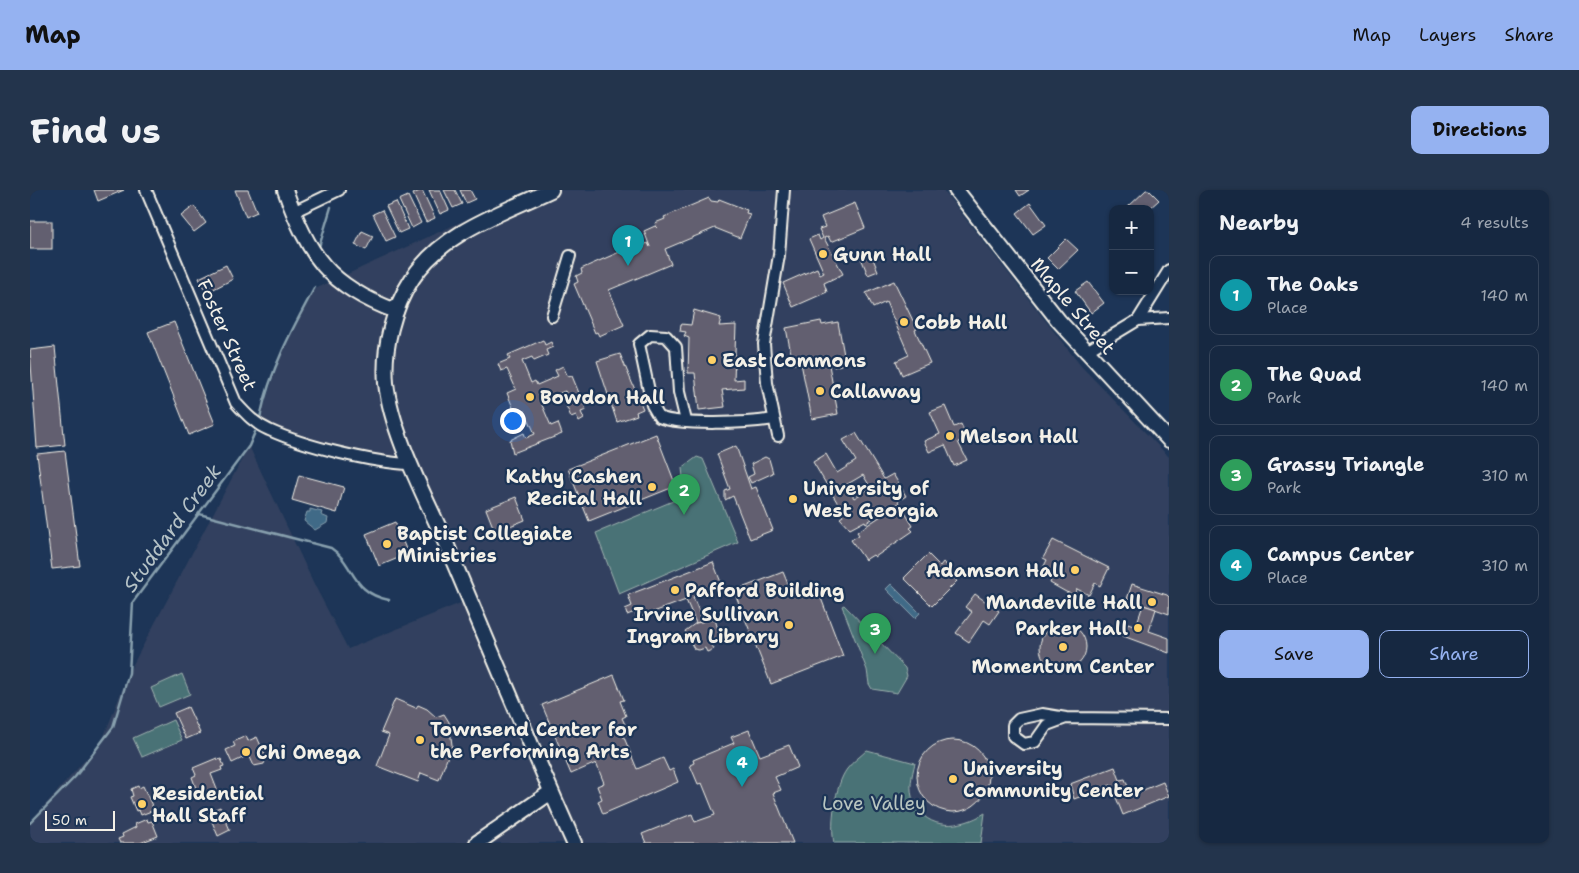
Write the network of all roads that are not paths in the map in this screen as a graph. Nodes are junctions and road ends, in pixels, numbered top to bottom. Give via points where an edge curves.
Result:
1 (146, 190) edge
2 (284, 190) edge
3 (339, 190) edge
4 (551, 190) edge
5 (784, 190) edge
6 (956, 190) edge
7 (293, 212) junction
8 (570, 256) dead end
9 (1169, 270) edge
10 (396, 311) junction
11 (552, 316) dead end
12 (1169, 318) edge
13 (1138, 320) junction
14 (1085, 352) junction
15 (774, 420) junction
16 (686, 421) junction
17 (778, 436) dead end
18 (1169, 440) edge
19 (411, 464) junction
20 (1066, 718) junction
21 (1169, 719) edge
22 (551, 792) junction
23 (477, 843) edge
24 (574, 843) edge

1 - 19 street, Foster Street via 236,403 249,418 268,430 323,448
2 - 7 street
3 - 7 street
4 - 10 street via 460,234 441,247 412,279
5 - 15 street via 780,255 764,344
6 - 14 street, Maple Street
7 - 10 street via 314,255 331,274 356,294
8 - 11 street
9 - 13 street
10 - 19 street via 386,356 386,383
12 - 13 street
13 - 14 street
14 - 18 street, Maple Street
15 - 16 street
15 - 17 street
16 - 16 street via 675,422 659,417 652,405 638,344 650,335 666,336 676,346 679,392
19 - 22 street
20 - 20 street via 1042,714 1019,719 1013,725 1012,736 1024,744 1035,742 1047,725
20 - 21 street
22 - 23 street
22 - 24 street

